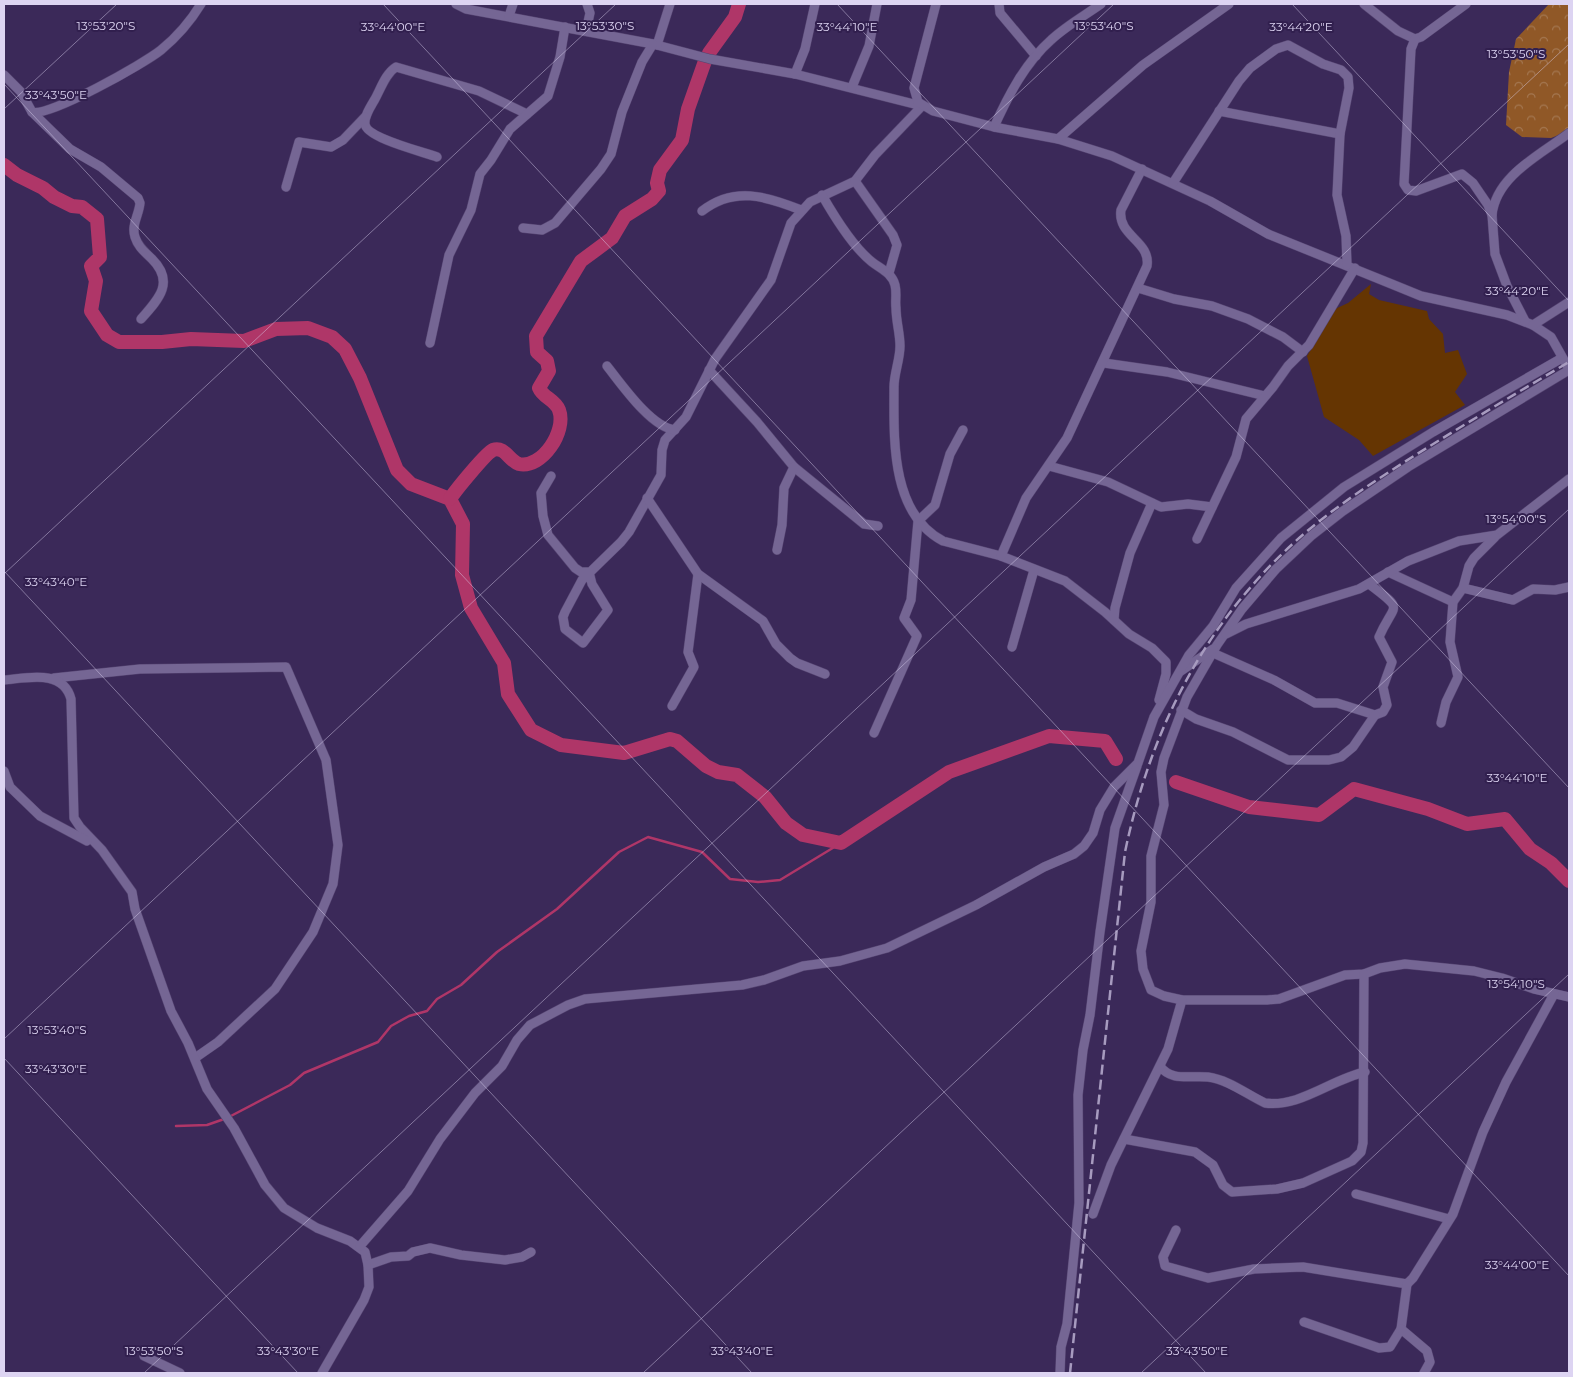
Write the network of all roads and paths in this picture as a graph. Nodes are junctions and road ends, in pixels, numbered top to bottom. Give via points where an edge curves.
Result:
1 (201, 4) edge
2 (456, 4) edge
3 (513, 4) edge
4 (587, 4) edge
5 (670, 4) edge
6 (815, 4) edge
7 (877, 4) edge
8 (936, 4) edge
9 (999, 4) edge
10 (1101, 4) edge
11 (1229, 4) edge
12 (1466, 4) edge
13 (1367, 5) edge
14 (509, 16) junction
15 (565, 27) junction
16 (586, 31) junction
17 (1415, 39) junction
18 (655, 45) junction
19 (1036, 56) junction
20 (795, 74) junction
21 (4, 75) edge
22 (852, 88) junction
23 (922, 106) junction
24 (1219, 111) junction
25 (32, 112) junction
26 (526, 114) junction
27 (366, 117) junction
28 (994, 128) junction
29 (1340, 134) junction
30 (1567, 138) edge
31 (1058, 139) junction
32 (438, 157) dead end
33 (1142, 169) junction
34 (855, 181) junction
35 (1173, 183) junction
36 (286, 187) dead end
37 (822, 195) junction
38 (801, 210) junction
39 (702, 212) dead end
40 (1492, 215) junction
41 (523, 228) dead end
42 (1351, 266) junction
43 (889, 273) junction
44 (1138, 288) junction
45 (1569, 302) edge
46 (141, 319) dead end
47 (1529, 323) junction
48 (430, 343) dead end
49 (1304, 352) junction
50 (1562, 358) junction
51 (1104, 363) junction
52 (607, 366) dead end
53 (709, 370) junction
54 (1569, 370) edge
55 (1265, 396) junction
56 (675, 430) junction
57 (963, 430) dead end
58 (1049, 466) junction
59 (794, 467) junction
60 (550, 476) dead end
61 (1569, 479) edge
62 (648, 498) junction
63 (1152, 503) junction
64 (1212, 507) junction
65 (918, 521) junction
66 (878, 526) dead end
67 (1497, 535) junction
68 (1197, 539) dead end
69 (777, 550) dead end
70 (1001, 556) junction
71 (1034, 570) junction
72 (589, 572) junction
73 (1388, 572) junction
74 (698, 574) junction
75 (1369, 584) junction
76 (1569, 587) edge
77 (1464, 588) junction
78 (1453, 602) junction
79 (1114, 620) junction
80 (1224, 636) junction
81 (1012, 647) dead end
82 (1215, 649) junction
83 (826, 674) dead end
84 (1178, 674) junction
85 (52, 678) junction
86 (4, 679) edge
87 (672, 706) dead end
88 (1182, 710) junction
89 (1374, 714) junction
90 (1154, 717) junction
91 (1441, 723) dead end
92 (874, 733) dead end
93 (1138, 763) junction
94 (4, 771) edge
95 (107, 857) junction
96 (1364, 974) junction
97 (1554, 994) junction
98 (1569, 997) edge
99 (1182, 1000) junction
100 (195, 1058) junction
101 (1160, 1066) junction
102 (1365, 1072) junction
103 (1124, 1139) junction
104 (1356, 1194) dead end
105 (1093, 1214) dead end
106 (1449, 1220) junction
107 (1176, 1230) dead end
108 (360, 1246) junction
109 (532, 1252) dead end
110 (368, 1265) junction
111 (1406, 1284) junction
112 (1304, 1322) dead end
113 (1401, 1330) junction
114 (144, 1356) dead end
115 (180, 1373) edge
116 (322, 1373) edge
117 (1060, 1373) edge
118 (1424, 1373) edge

1 - 25 street via 184,29 156,54 58,107
2 - 14 street via 466,9
3 - 14 street
4 - 16 street via 590,13
5 - 18 street
6 - 20 street via 805,49
7 - 22 street via 869,46
8 - 23 street via 914,88 915,98
9 - 19 street via 1000,13
10 - 19 street via 1060,33
11 - 31 street via 1143,65
12 - 17 street
13 - 17 street via 1398,31
14 - 15 street
15 - 16 street
15 - 26 street via 550,90 544,100
16 - 18 street
17 - 40 street via 1411,49 1404,184 1408,190 1416,191 1462,174 1481,192
18 - 20 street via 710,59
18 - 41 street via 642,62 602,169 555,223 542,230
19 - 28 street via 1013,89
20 - 22 street
21 - 25 street
22 - 23 street
23 - 28 street
23 - 34 street
24 - 29 street
24 - 29 street via 1250,68 1276,49 1288,45 1341,70 1348,77 1349,88
24 - 35 street
25 - 46 street via 70,149 101,167 138,198 140,203 133,230 135,238 164,276 164,286
26 - 27 street via 479,91 401,66 389,73
26 - 48 street via 510,129 480,174 471,210 448,255
27 - 32 street via 365,127 372,134
27 - 36 street via 331,147 299,142
28 - 31 street
29 - 42 street via 1337,195
30 - 40 street via 1507,181 1498,193
31 - 33 street
33 - 35 street
33 - 44 street via 1120,217 1122,225 1147,256 1147,266
34 - 37 street
34 - 43 street via 897,245
35 - 42 street via 1268,234
37 - 38 street
37 - 43 street via 871,262
38 - 39 street via 759,196 741,194 715,203
38 - 53 street via 791,223 771,280
40 - 47 street via 1494,254 1506,286
42 - 47 street via 1421,296
42 - 49 street via 1315,338
43 - 65 street via 895,285 900,347 894,386 893,438 904,494
44 - 49 street via 1212,306 1283,337
44 - 51 street
45 - 47 street
47 - 50 street via 1552,337
49 - 55 street via 1288,366
50 - 54 street
50 - 84 street via 1344,487 1292,528 1236,588
51 - 55 street via 1167,372
51 - 58 street via 1064,444
52 - 56 street via 642,408 664,428
53 - 56 street via 686,417
53 - 59 street via 758,422
54 - 80 street via 1400,472 1343,511 1276,569
55 - 64 street via 1241,429 1236,457
56 - 62 street via 663,445 661,475
57 - 65 street via 950,454 935,505
58 - 63 street via 1108,482
58 - 70 street via 1026,498
59 - 66 street via 864,524
59 - 69 street via 784,488
60 - 72 street via 541,493 548,535 575,568
61 - 67 street
62 - 72 street via 622,542
62 - 74 street
63 - 64 street via 1168,507 1188,504
63 - 79 street via 1130,553
64 - 68 street
65 - 70 street via 943,541
65 - 92 street via 911,600 904,618 917,636
67 - 73 street via 1459,542
67 - 77 street via 1469,566
70 - 71 street
71 - 79 street via 1065,581
71 - 81 street
72 - 72 street via 592,584 608,610 582,643 565,629 563,617
73 - 75 street
73 - 78 street
74 - 83 street via 763,620 776,644 790,658
74 - 87 street via 688,652 694,667
75 - 80 street via 1359,590 1246,624
75 - 89 street via 1390,600 1395,611 1379,637 1392,662 1383,687 1386,709
76 - 77 street via 1534,589 1513,600
77 - 78 street
78 - 91 street via 1450,642 1458,677 1446,702
79 - 90 street via 1166,662 1166,674
80 - 82 street
82 - 84 street
82 - 88 street
82 - 89 street via 1315,703 1343,704
84 - 90 street
85 - 86 street
85 - 95 street via 63,683 71,699 74,818
85 - 100 street via 140,669 286,667 326,760 338,845 333,884 323,913 275,989 218,1042
88 - 89 street via 1288,760 1341,757 1353,747
88 - 99 street via 1161,772 1164,805 1151,856 1151,902 1141,951 1143,969 1151,990
90 - 93 street
93 - 108 street via 1114,786 1100,810 1093,833 1074,854 887,948 840,961 803,966 742,985 585,999 542,1018 520,1037 502,1066 475,1093 435,1146 408,1191
93 - 117 street via 1115,828 1083,1050 1078,1095 1079,1203
94 - 95 street via 10,787 40,816 79,835
95 - 100 street via 132,892 171,1010
96 - 97 street via 1405,964 1459,968
96 - 99 street via 1344,975 1279,999
96 - 102 street
97 - 98 street
97 - 106 street via 1506,1082
99 - 101 street
100 - 108 street via 202,1080 279,1203 303,1221
101 - 102 street via 1175,1076 1216,1079 1265,1103 1274,1104
101 - 103 street
102 - 103 street via 1361,1152 1352,1162 1304,1182 1276,1189 1232,1192 1224,1186 1213,1165 1195,1152
103 - 105 street
104 - 106 street
106 - 111 street
107 - 111 street via 1163,1257 1165,1266 1197,1277 1208,1278 1254,1269 1303,1268
108 - 110 street
109 - 110 street via 505,1260 430,1248
110 - 116 street via 369,1287 364,1300
111 - 113 street
112 - 113 street via 1379,1348 1390,1348
113 - 118 street via 1427,1351 1430,1362
114 - 115 street

